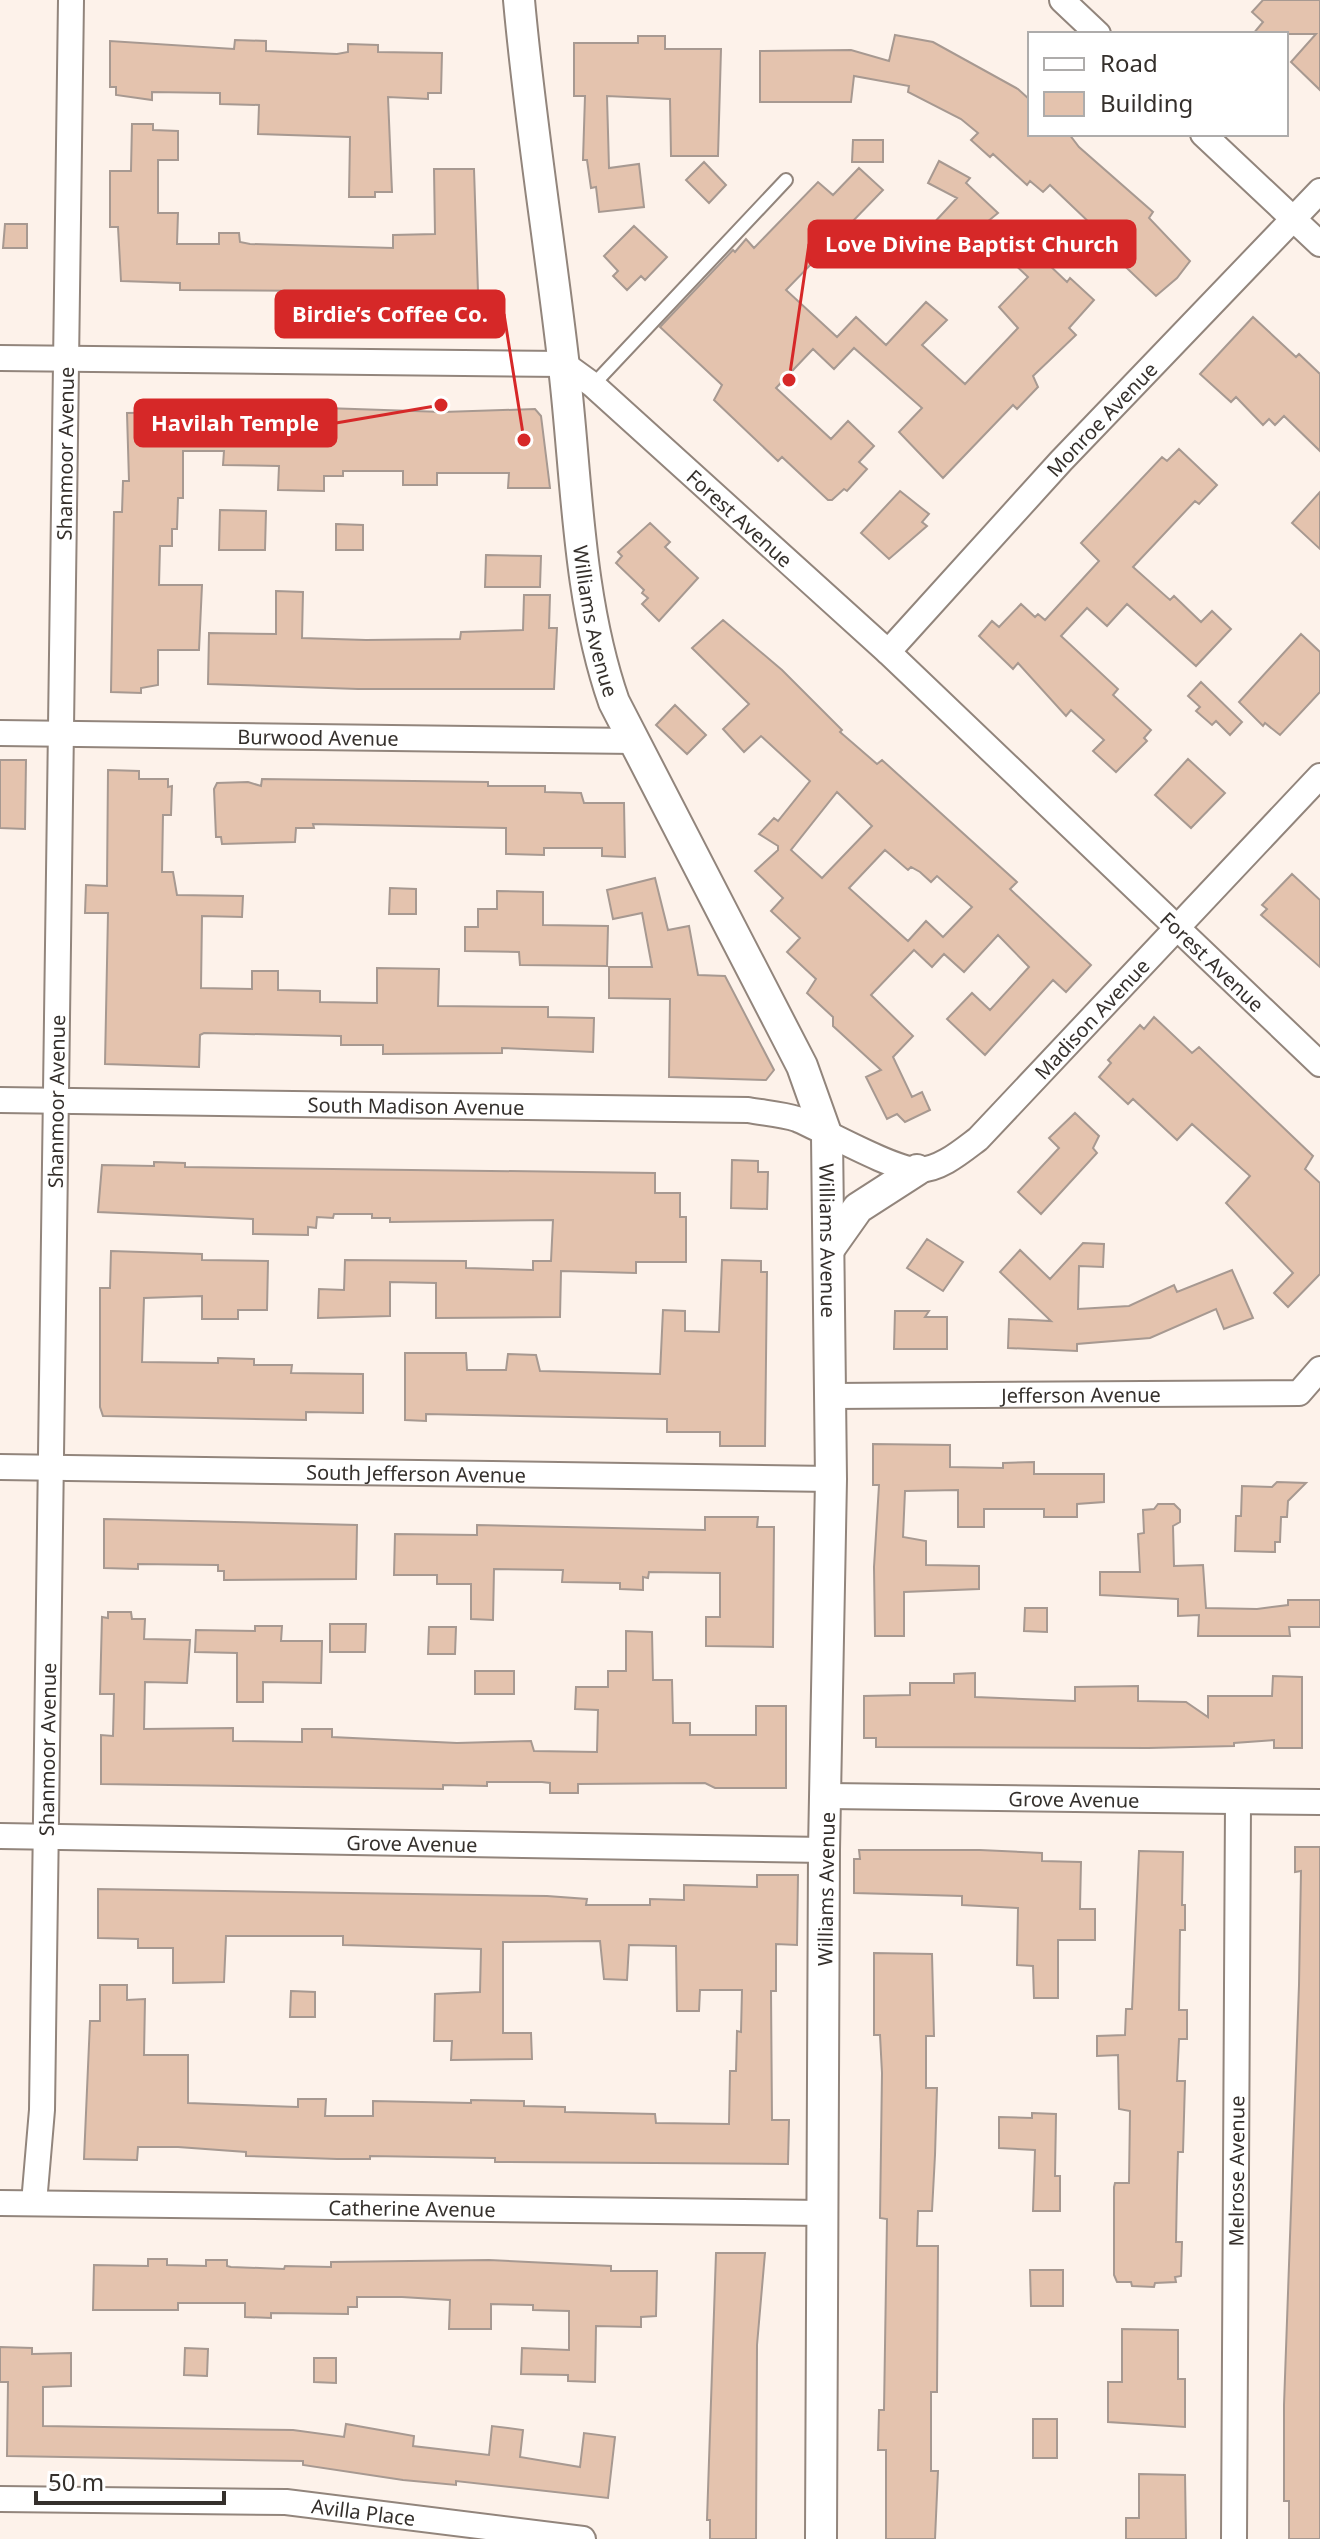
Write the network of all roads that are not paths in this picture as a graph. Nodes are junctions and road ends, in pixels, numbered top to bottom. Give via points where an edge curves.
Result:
1 (71, 0) edge
2 (519, 0) edge
3 (1062, 0) edge
4 (1096, 32) edge
5 (1205, 136) edge
6 (786, 180) dead end
7 (1320, 191) edge
8 (1294, 220) junction
9 (1320, 244) edge
10 (0, 358) edge
11 (67, 358) junction
12 (564, 364) junction
13 (593, 385) junction
14 (888, 652) junction
15 (0, 733) edge
16 (62, 733) junction
17 (635, 741) junction
18 (1320, 776) edge
19 (1179, 928) junction
20 (1320, 1064) edge
21 (0, 1100) edge
22 (55, 1100) junction
23 (827, 1136) junction
24 (917, 1170) junction
25 (829, 1249) junction
26 (1320, 1369) edge
27 (831, 1396) junction
28 (0, 1467) edge
29 (50, 1467) junction
30 (831, 1479) junction
31 (828, 1796) junction
32 (1238, 1802) junction
33 (1320, 1802) edge
34 (45, 1835) junction
35 (0, 1836) edge
36 (824, 1850) junction
37 (0, 2203) edge
38 (34, 2203) junction
39 (823, 2213) junction
40 (0, 2499) edge
41 (583, 2539) edge
42 (821, 2539) edge
43 (1234, 2539) edge

1 - 11 street, Shanmoor Avenue
2 - 12 street, Williams Avenue via 529,120
3 - 4 street
5 - 8 street
6 - 13 lane
7 - 8 street, Monroe Avenue
8 - 9 street
8 - 14 street, Monroe Avenue via 1061,461
10 - 11 street
11 - 12 street
11 - 16 street, Shanmoor Avenue
12 - 13 street, Forest Avenue
12 - 17 street, Williams Avenue via 592,622 614,702
13 - 14 street, Forest Avenue
14 - 19 street, Forest Avenue
15 - 16 street, Burwood Avenue
16 - 17 street, Burwood Avenue
16 - 22 street, Shanmoor Avenue
17 - 23 street, Williams Avenue via 802,1066
18 - 19 street, Madison Avenue
19 - 20 street, Forest Avenue
19 - 24 street, Madison Avenue via 978,1139 956,1156
21 - 22 street, South Madison Avenue
22 - 23 street, South Madison Avenue via 748,1110 797,1119
22 - 29 street, Shanmoor Avenue
23 - 24 street
23 - 25 street, Williams Avenue
24 - 25 street via 858,1208
25 - 27 street, Williams Avenue
26 - 27 street, Jefferson Avenue via 1299,1393
27 - 30 street, Williams Avenue
28 - 29 street, South Jefferson Avenue
29 - 30 street, South Jefferson Avenue
29 - 34 street, Shanmoor Avenue
30 - 31 street, Williams Avenue
31 - 32 street, Grove Avenue
31 - 36 street, Williams Avenue
32 - 33 street, Grove Avenue
32 - 43 street, Melrose Avenue
34 - 35 street, Grove Avenue
34 - 36 street, Grove Avenue
34 - 38 street, Shanmoor Avenue via 42,2110
36 - 39 street, Williams Avenue
37 - 38 street, Catherine Avenue
38 - 39 street, Catherine Avenue
39 - 42 street, Williams Avenue
40 - 41 street, Avilla Place via 286,2502

